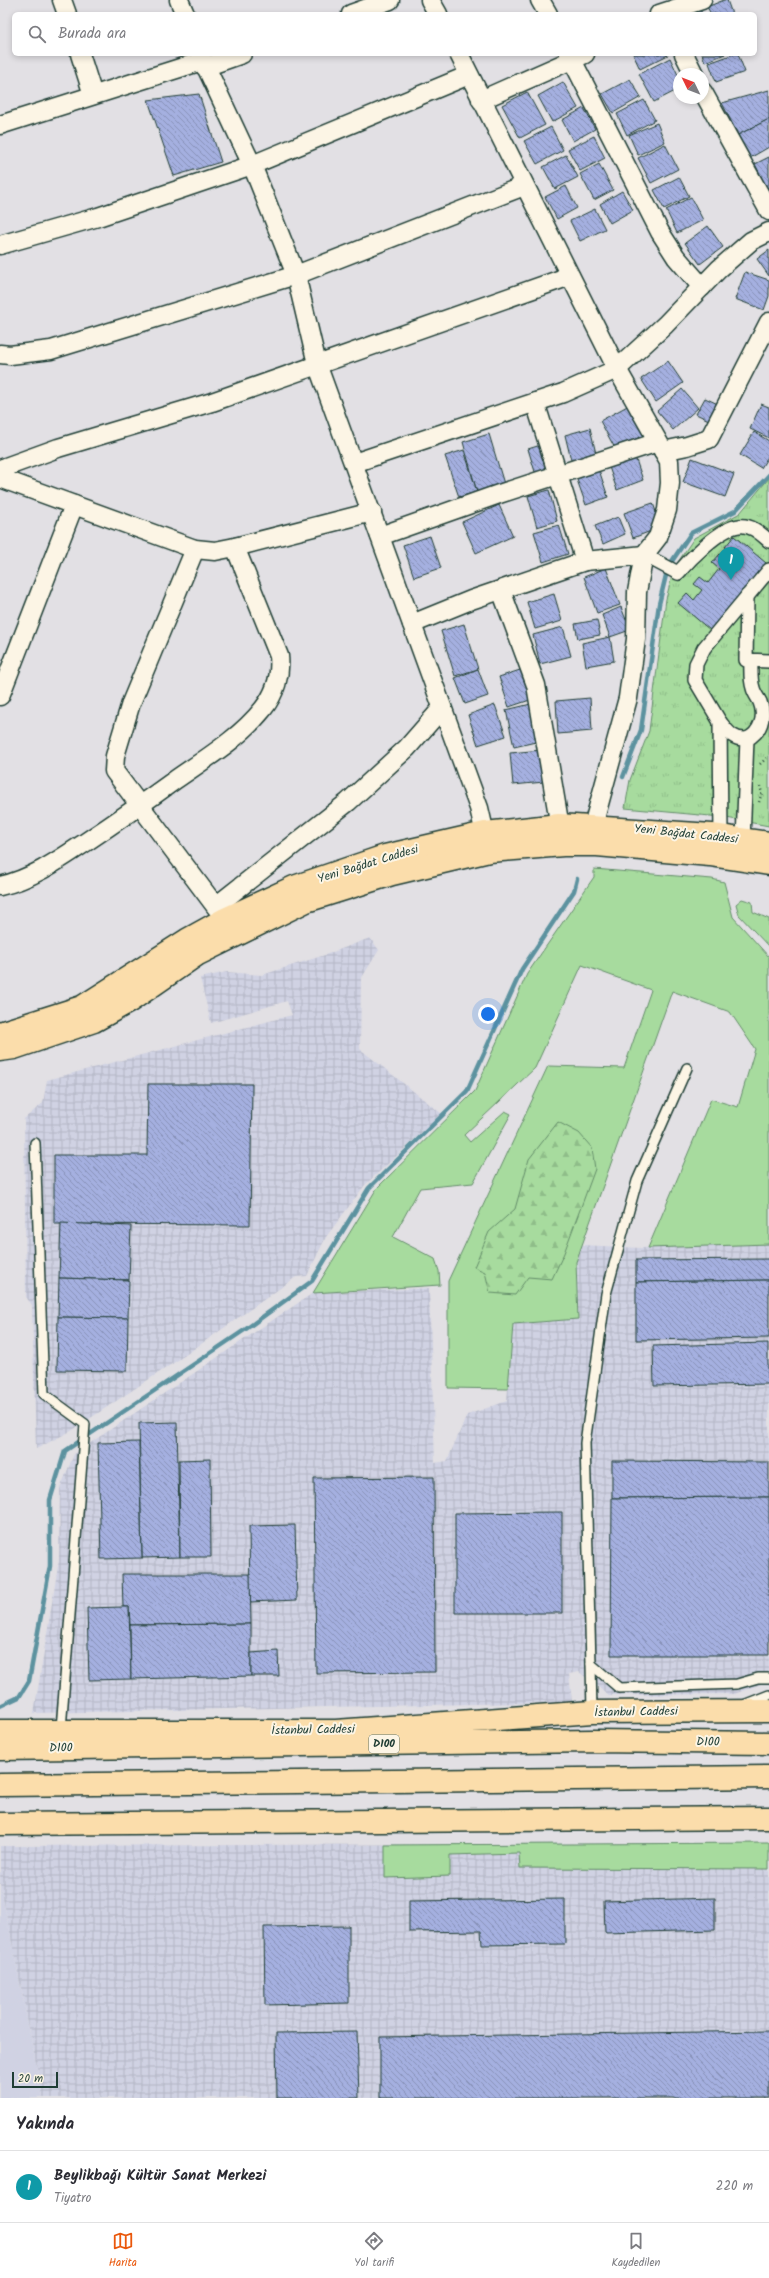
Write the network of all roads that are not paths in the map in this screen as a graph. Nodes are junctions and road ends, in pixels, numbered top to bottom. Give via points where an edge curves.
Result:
1 (62, 0) edge
2 (179, 0) edge
3 (390, 0) edge
4 (430, 0) edge
5 (540, 0) edge
6 (702, 0) edge
7 (660, 10) edge
8 (66, 12) edge
9 (184, 12) edge
10 (357, 12) edge
11 (437, 12) edge
12 (547, 12) edge
13 (81, 56) edge
14 (231, 56) edge
15 (460, 56) edge
16 (575, 56) edge
17 (685, 56) edge
18 (202, 61) edge
19 (691, 68) edge
20 (469, 75) junction
21 (93, 95) junction
22 (481, 100) junction
23 (709, 103) edge
24 (0, 125) edge
25 (252, 165) junction
26 (524, 186) junction
27 (769, 211) edge
28 (769, 232) edge
29 (0, 245) edge
30 (296, 274) junction
31 (570, 276) junction
32 (702, 287) junction
33 (769, 322) edge
34 (0, 354) edge
35 (317, 364) junction
36 (617, 369) junction
37 (535, 402) junction
38 (660, 446) junction
39 (354, 463) junction
40 (0, 468) edge
41 (558, 475) junction
42 (0, 478) edge
43 (74, 505) junction
44 (372, 512) junction
45 (380, 536) junction
46 (769, 541) edge
47 (235, 547) junction
48 (195, 549) junction
49 (644, 555) junction
50 (585, 561) junction
51 (769, 570) edge
52 (501, 590) junction
53 (747, 596) junction
54 (412, 624) junction
55 (752, 660) junction
56 (769, 661) edge
57 (0, 696) edge
58 (442, 708) junction
59 (720, 722) junction
60 (746, 739) junction
61 (139, 806) junction
62 (593, 826) junction
63 (561, 835) junction
64 (721, 837) junction
65 (743, 840) junction
66 (487, 842) junction
67 (769, 843) edge
68 (769, 864) edge
69 (0, 886) edge
70 (221, 912) junction
71 (0, 1032) edge
72 (0, 1050) edge
73 (687, 1068) dead end
74 (35, 1143) dead end
75 (591, 1664) junction
76 (769, 1678) edge
77 (769, 1695) edge
78 (726, 1711) junction
79 (769, 1711) edge
80 (592, 1712) junction
81 (61, 1729) junction
82 (0, 1730) edge
83 (230, 1731) junction
84 (769, 1743) edge
85 (0, 1749) edge
86 (26, 1749) junction
87 (769, 1778) edge
88 (0, 1785) edge
89 (769, 1818) edge
90 (0, 1824) edge

1 - 8 street
2 - 9 street
3 - 10 street
4 - 11 street
5 - 12 street
6 - 7 street
13 - 21 street
14 - 18 street
15 - 20 street
16 - 22 street
16 - 32 street via 660,232
17 - 19 street
18 - 21 street
18 - 25 street
20 - 22 street
20 - 25 street
21 - 24 street
22 - 26 street
23 - 27 street
25 - 29 street via 98,217
25 - 30 street
26 - 30 street
26 - 31 street
28 - 32 street via 751,241
30 - 34 street via 51,350
30 - 35 street
31 - 35 street
31 - 36 street
32 - 36 street
33 - 38 street via 709,439 687,446
35 - 39 street
35 - 40 street via 212,402
36 - 37 street
36 - 38 street
37 - 39 street
37 - 41 street
38 - 41 street
38 - 49 street via 669,461 667,510 658,537
39 - 44 street
41 - 45 street
41 - 50 street
42 - 43 street
43 - 48 street
43 - 57 street
44 - 45 street
44 - 47 street
45 - 54 street
46 - 49 street via 748,527 736,527 704,548 678,573
47 - 48 street via 215,551
47 - 61 street via 279,656 280,670 275,689 263,709 244,729
48 - 61 street via 131,703 115,756 114,770
49 - 50 street
49 - 62 street via 628,698
50 - 52 street
51 - 53 street
52 - 54 street
52 - 63 street via 536,685
53 - 55 street via 746,660
53 - 59 street via 704,648 696,664 695,680
54 - 58 street
55 - 56 street
55 - 60 street via 753,689 761,704 762,718 759,730
58 - 66 street via 479,808
58 - 70 street via 407,748
59 - 60 street via 731,735 739,740
59 - 64 street
60 - 65 street
61 - 69 street via 33,876
61 - 70 street
62 - 63 main road, Yeni Bağdat Caddesi
62 - 64 main road, Yeni Bağdat Caddesi
63 - 66 main road, Yeni Bağdat Caddesi
63 - 68 main road, Yeni Bağdat Caddesi via 597,845 703,854
64 - 65 main road, Yeni Bağdat Caddesi
65 - 67 main road, Yeni Bağdat Caddesi
66 - 70 main road, Yeni Bağdat Caddesi via 385,856
66 - 72 main road, Yeni Bağdat Caddesi via 306,901 198,954 130,1001 94,1021 14,1048
70 - 71 main road, Yeni Bağdat Caddesi via 187,940 82,1007
73 - 75 lane via 637,1181 606,1294 585,1443
74 - 81 lane via 44,1394 85,1424
75 - 76 lane via 619,1688 737,1684 758,1678
75 - 80 lane
77 - 78 lane
78 - 79 main road, İstanbul Caddesi
78 - 80 main road, İstanbul Caddesi
80 - 83 main road, İstanbul Caddesi via 336,1731
81 - 82 main road, İstanbul Caddesi
81 - 83 main road, İstanbul Caddesi
83 - 86 main road
84 - 86 main road, D100 / D100 via 593,1741
85 - 86 main road, D100 / D100
87 - 88 main road
89 - 90 main road

